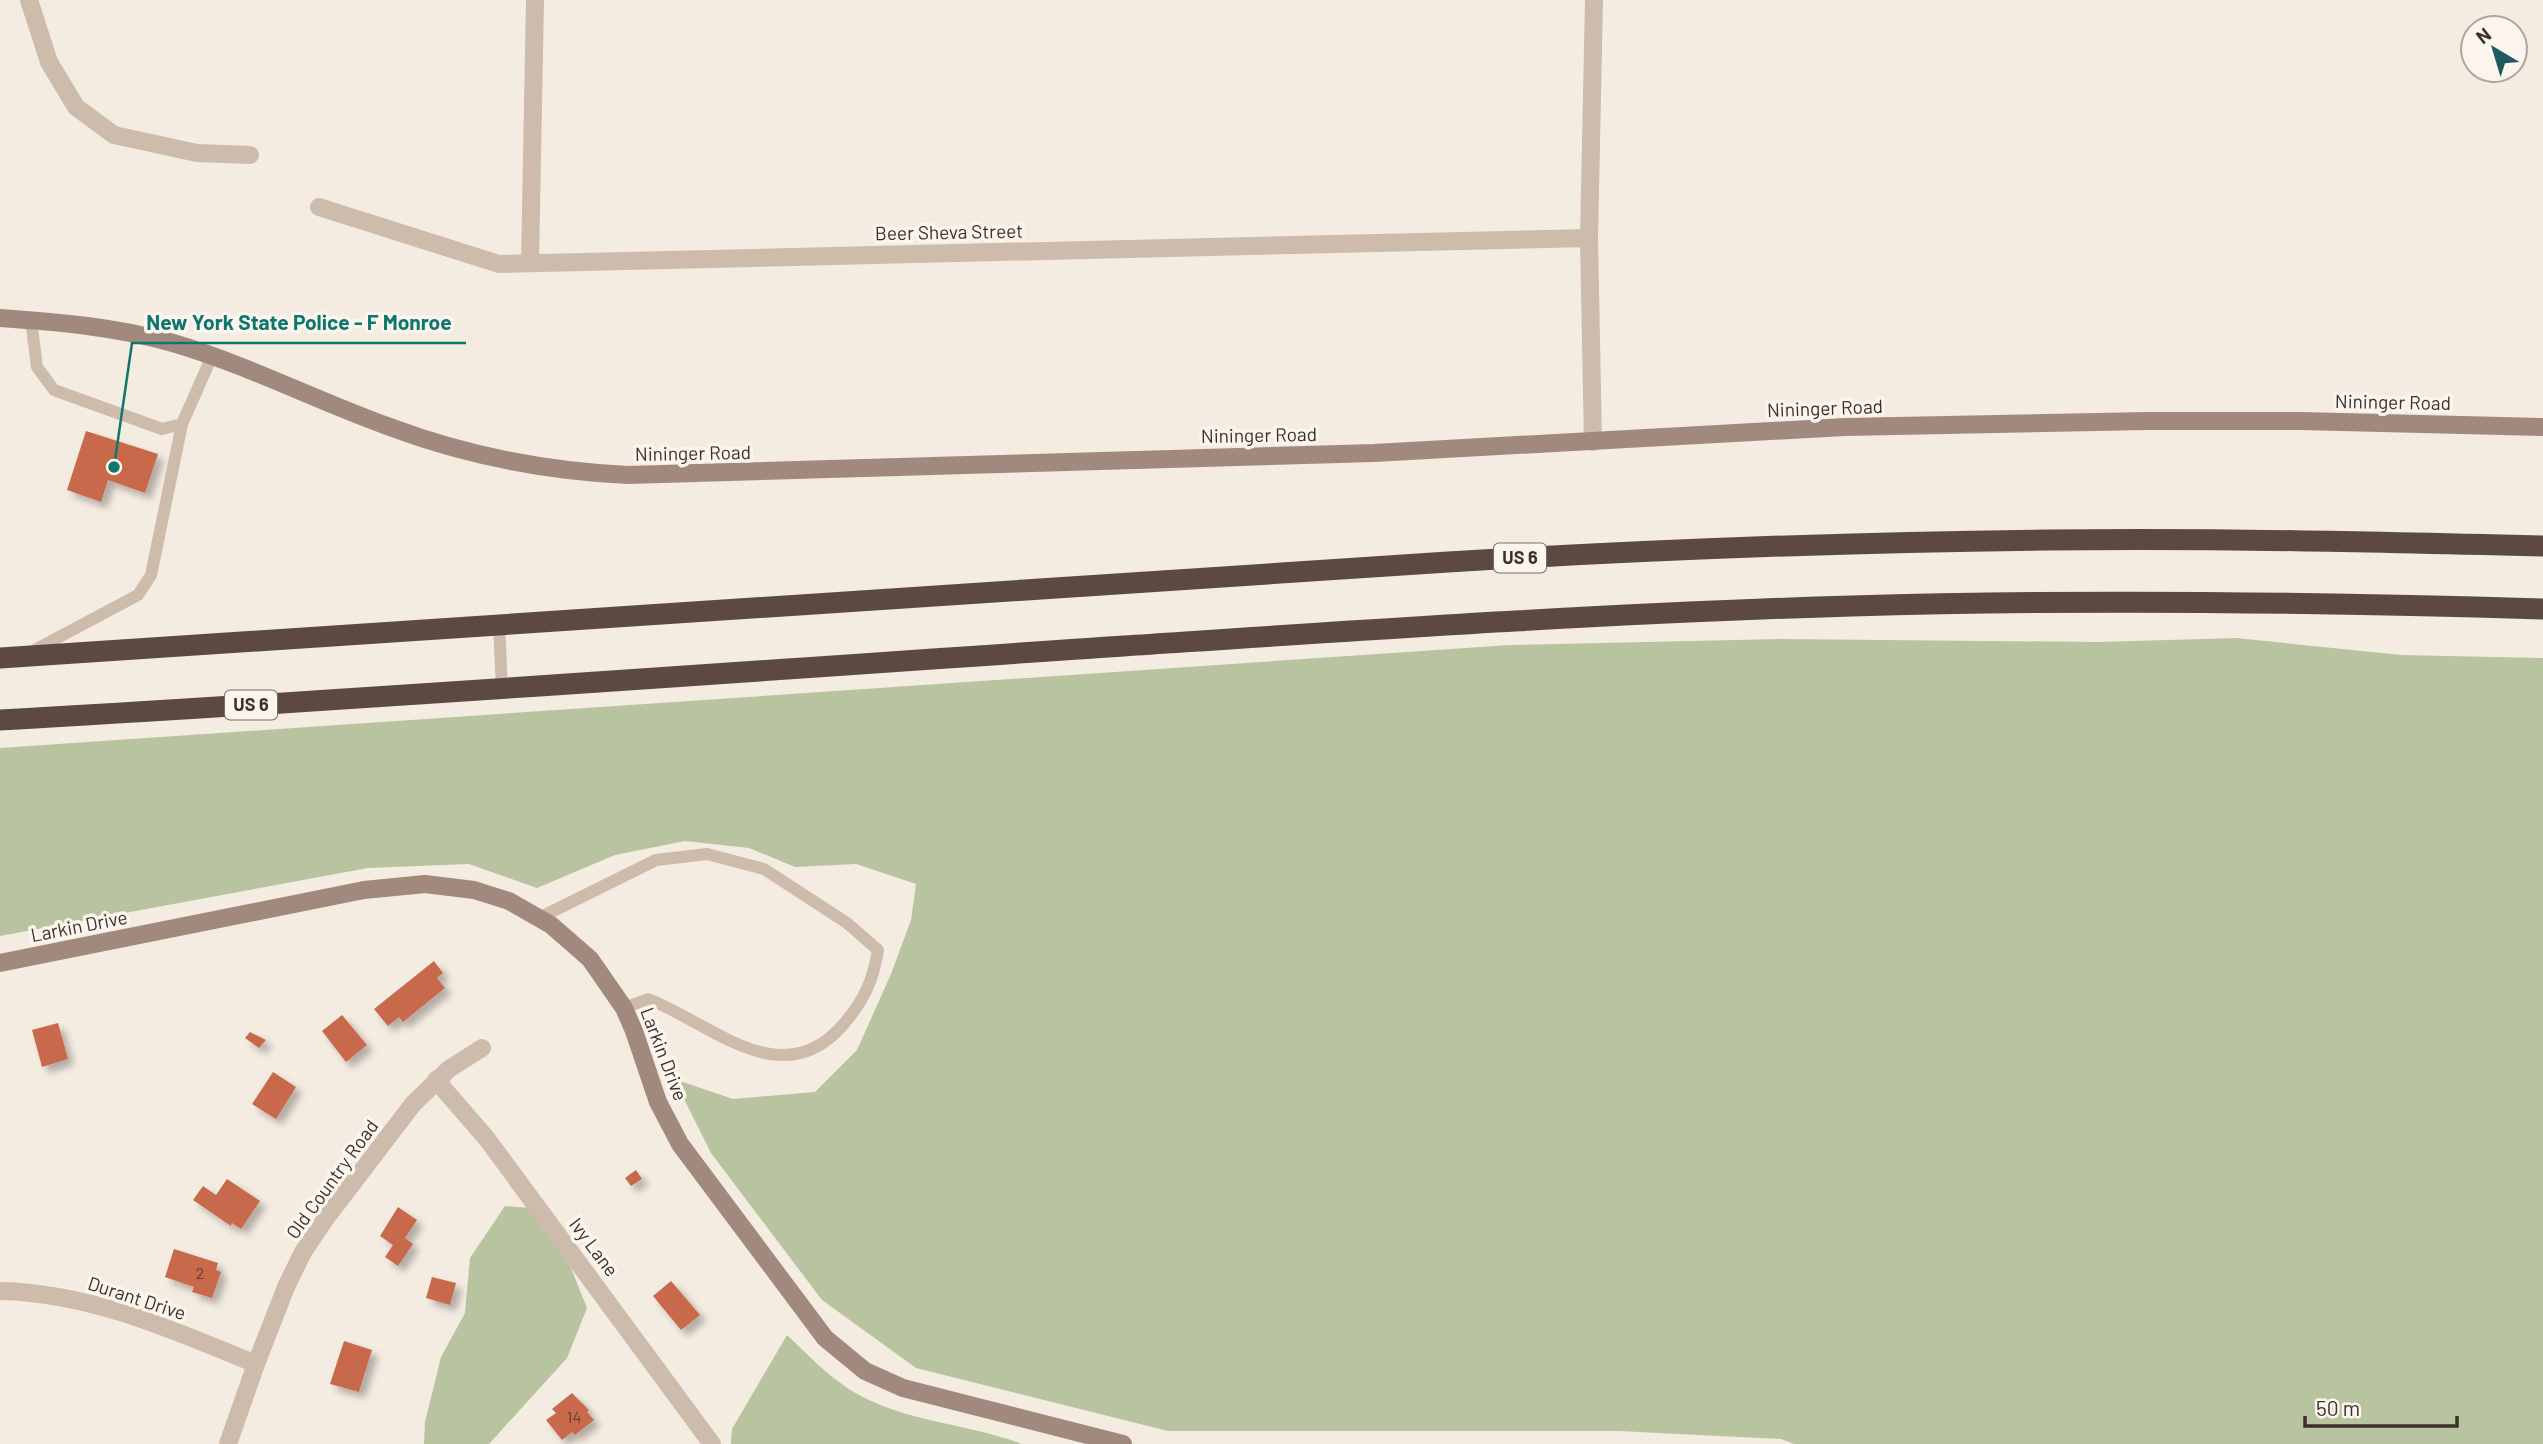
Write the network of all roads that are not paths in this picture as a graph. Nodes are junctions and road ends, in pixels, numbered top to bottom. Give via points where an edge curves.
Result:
1 (29, 0) edge
2 (536, 0) edge
3 (1594, 0) edge
4 (250, 155) dead end
5 (319, 207) dead end
6 (1589, 238) junction
7 (530, 263) junction
8 (0, 318) edge
9 (31, 320) junction
10 (212, 356) junction
11 (182, 424) junction
12 (2543, 427) edge
13 (1593, 442) junction
14 (2543, 545) edge
15 (2543, 608) edge
16 (499, 625) junction
17 (23, 657) junction
18 (0, 658) edge
19 (502, 688) junction
20 (0, 720) edge
21 (539, 918) junction
22 (0, 964) edge
23 (624, 1007) junction
24 (482, 1048) dead end
25 (436, 1080) junction
26 (0, 1291) edge
27 (256, 1364) junction
28 (228, 1444) edge
29 (712, 1444) edge
30 (1123, 1444) edge

1 - 4 street via 49,62 76,107 114,135 197,153
2 - 7 street
3 - 6 street
5 - 7 street, Beer Sheva Street via 499,264
6 - 7 street, Beer Sheva Street
6 - 13 street
8 - 9 street, Nininger Road
9 - 10 street, Nininger Road via 136,334
9 - 11 lane via 37,367 54,390 162,429
10 - 11 lane
10 - 13 street, Nininger Road via 433,442 513,462 596,473 714,474
11 - 17 lane via 150,575 138,595
12 - 13 street, Nininger Road via 2301,421 2004,423
14 - 16 highway, US 6 via 2098,539 1680,549
15 - 19 highway, US 6 via 2095,601 1680,612
16 - 17 highway, US 6
16 - 19 lane
17 - 18 highway, US 6
19 - 20 highway, US 6
21 - 22 street, Larkin Drive via 509,901 474,890 425,884 364,890
21 - 23 street, Larkin Drive via 590,959
21 - 23 lane via 656,860 707,854 765,869 847,923 878,950 874,975 858,1008 814,1050 765,1055 729,1042 649,999
23 - 30 street, Larkin Drive via 658,1102 680,1144 825,1338 865,1371 904,1388
24 - 25 street, Old Country Road
25 - 27 street, Old Country Road via 413,1104 303,1252
25 - 29 street, Ivy Lane via 502,1158
26 - 27 street, Durant Drive via 108,1307
27 - 28 street, Old Country Road

